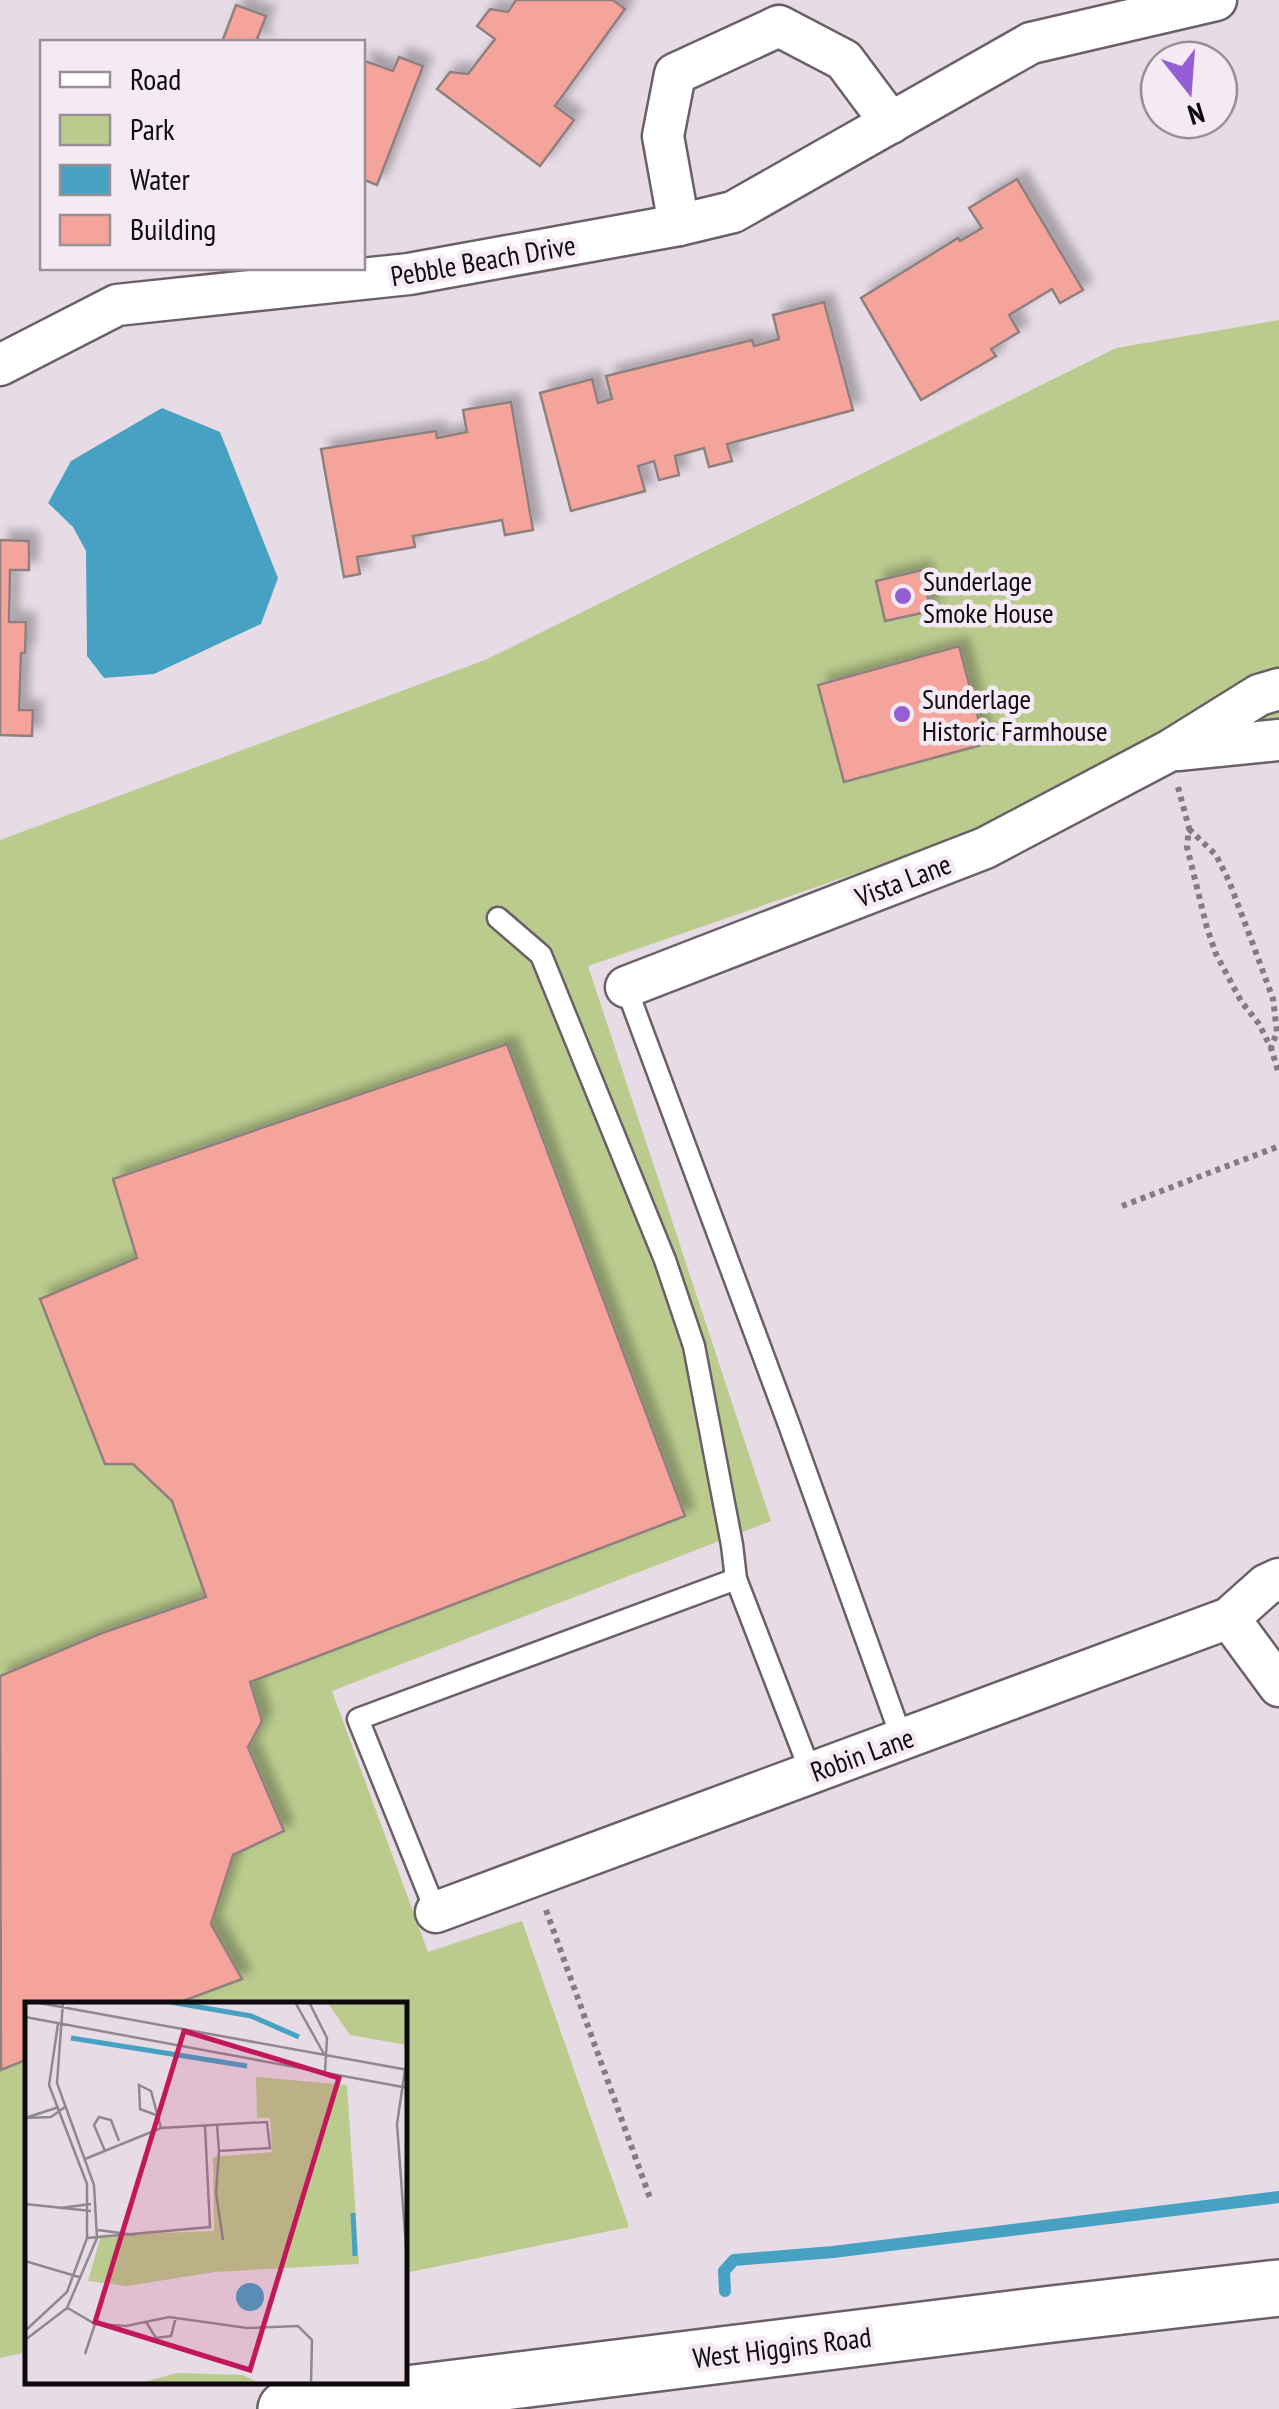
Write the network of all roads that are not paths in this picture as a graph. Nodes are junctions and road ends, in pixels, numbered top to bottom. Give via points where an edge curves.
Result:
1 (1216, 0) edge
2 (891, 123) junction
3 (680, 225) junction
4 (0, 365) edge
5 (1279, 688) edge
6 (1279, 740) edge
7 (1169, 751) junction
8 (498, 918) dead end
9 (626, 987) joint
10 (736, 1579) junction
11 (1279, 1579) edge
12 (1229, 1618) junction
13 (1279, 1686) edge
14 (902, 1739) junction
15 (811, 1773) junction
16 (436, 1912) joint
17 (1279, 2288) edge
18 (286, 2409) edge

1 - 2 street, Pebble Beach Drive via 1031,43
2 - 3 street, Pebble Beach Drive via 733,212
2 - 3 street via 844,60 779,26 675,74 663,136
3 - 4 street, Pebble Beach Drive via 409,274 117,305
5 - 7 street, Vista Lane via 1258,694
6 - 7 street, Vista Lane
7 - 9 street, Vista Lane via 985,848
8 - 10 lane via 541,955 665,1260 694,1346
9 - 14 lane
10 - 15 lane
10 - 16 lane via 358,1718
11 - 12 street, Robin Lane
12 - 13 street
12 - 14 street, Robin Lane
14 - 15 street, Robin Lane
15 - 16 street, Robin Lane
17 - 18 main road, West Higgins Road

